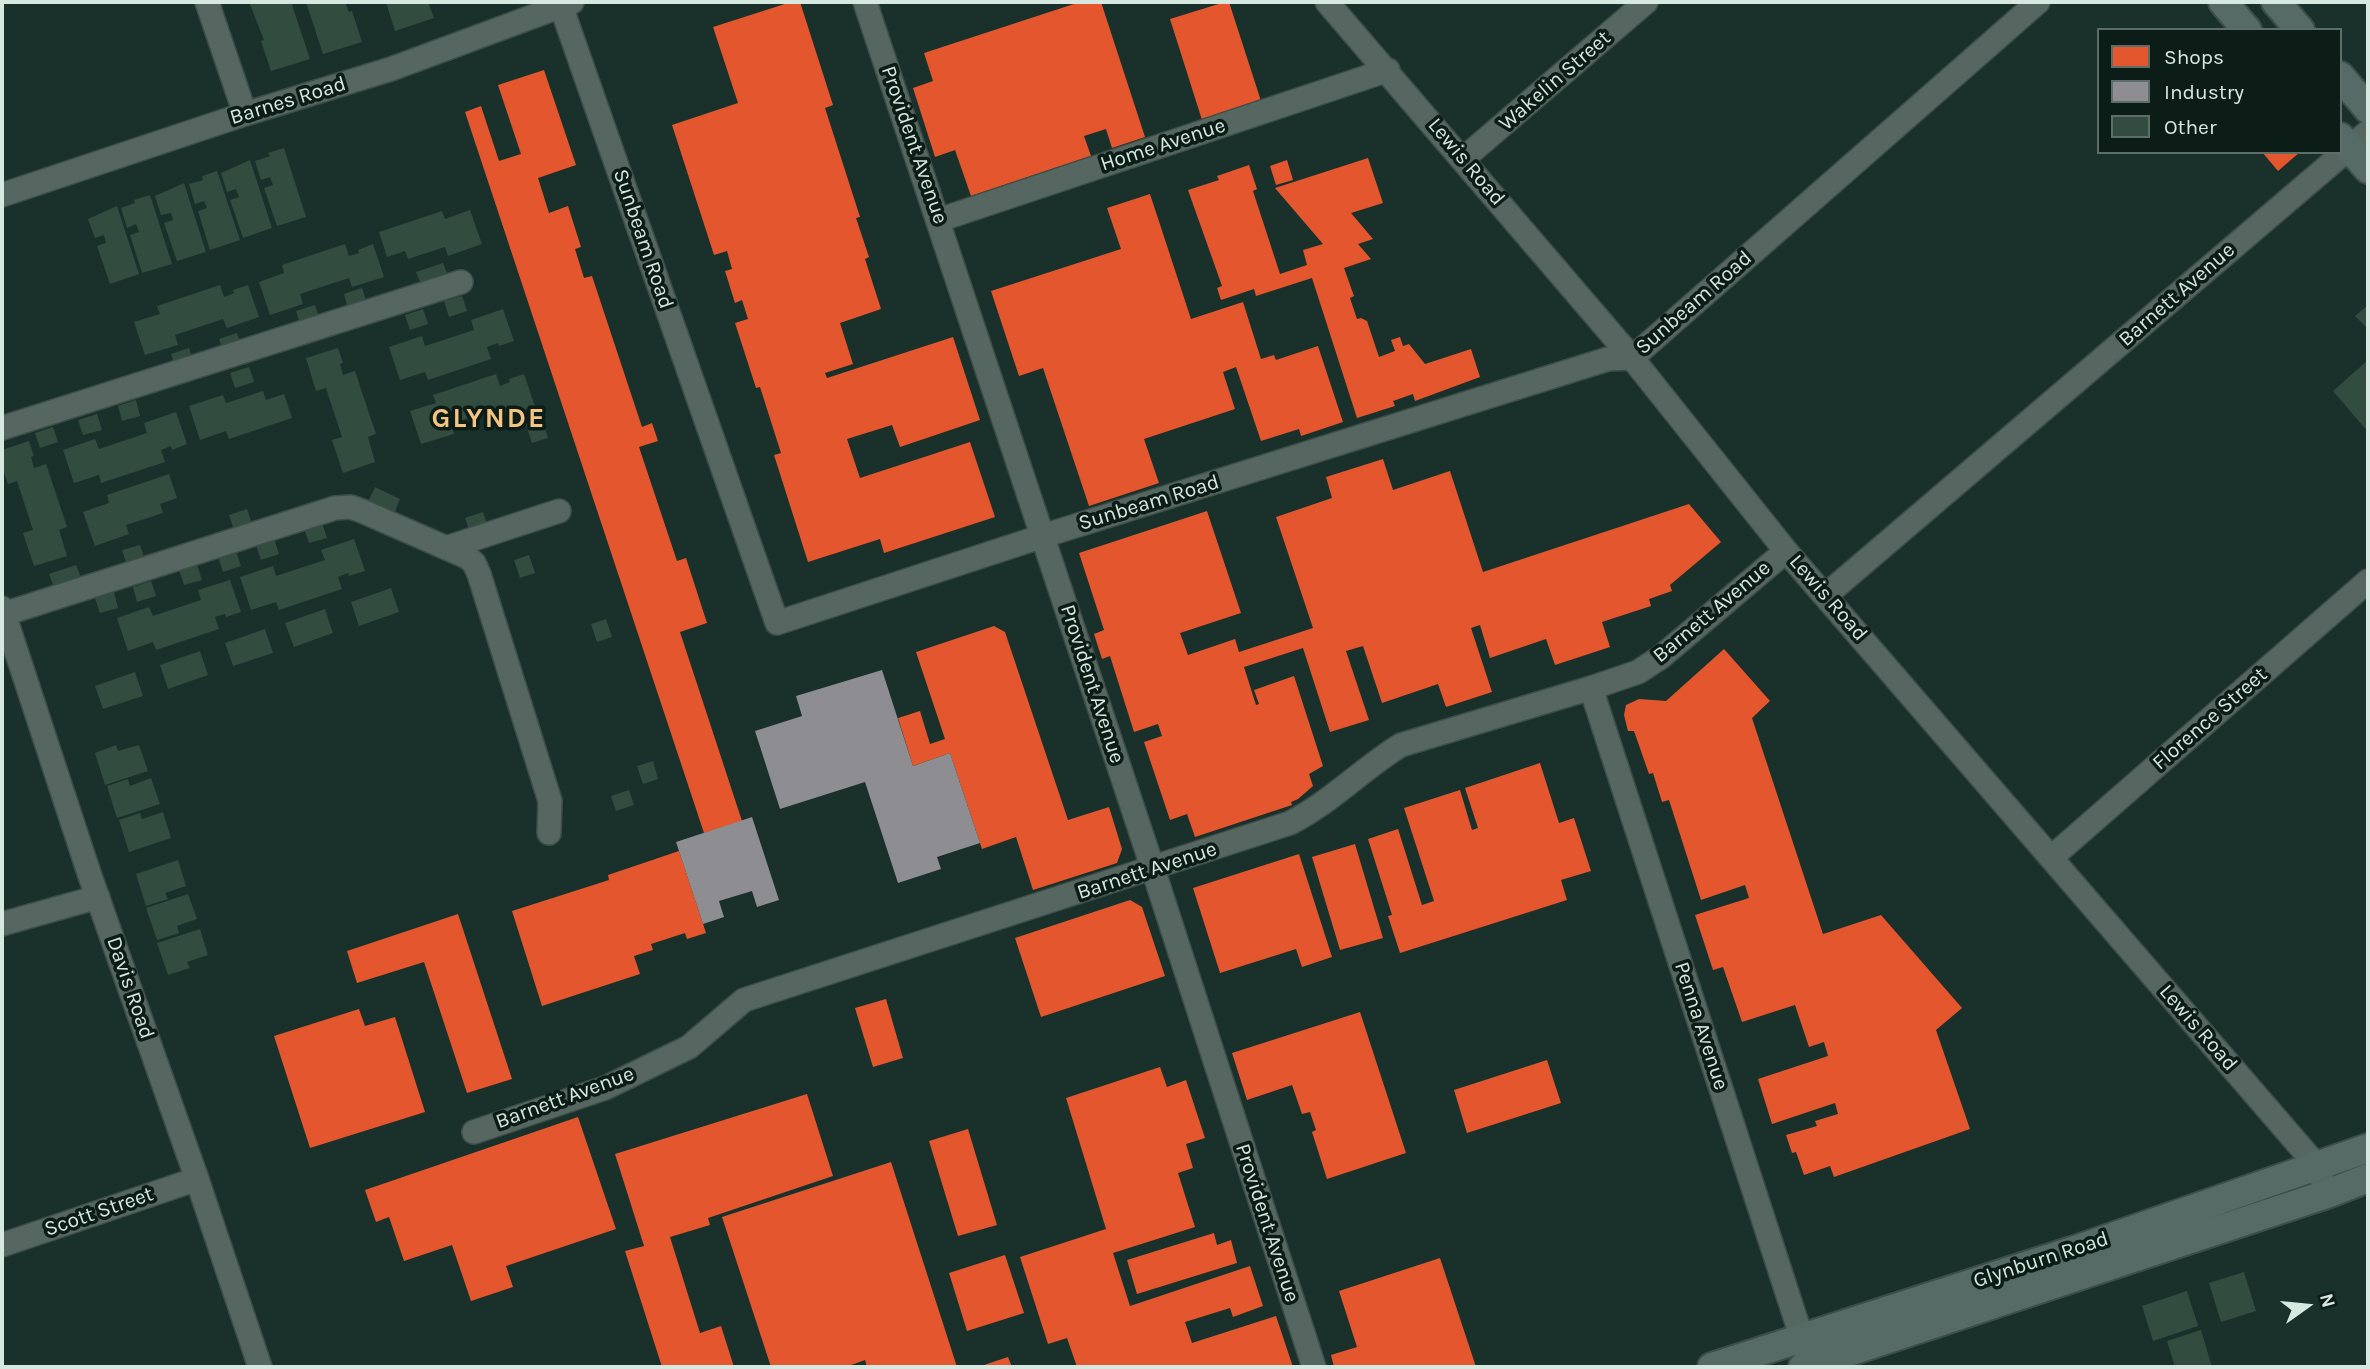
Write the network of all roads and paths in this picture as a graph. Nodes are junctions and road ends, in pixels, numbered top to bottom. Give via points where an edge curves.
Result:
1 (207, 2) edge
2 (865, 2) edge
3 (1327, 2) edge
4 (1646, 2) edge
5 (2038, 2) edge
6 (2223, 2) edge
7 (2276, 2) edge
8 (567, 4) edge
9 (2245, 28) edge
10 (2298, 28) edge
11 (1388, 71) junction
12 (2342, 78) edge
13 (2368, 109) edge
14 (245, 114) junction
15 (2353, 139) edge
16 (2336, 154) edge
17 (1463, 159) junction
18 (2368, 169) edge
19 (2, 195) edge
20 (939, 220) junction
21 (461, 282) dead end
22 (1632, 358) junction
23 (2, 429) edge
24 (559, 511) dead end
25 (1043, 536) junction
26 (446, 548) junction
27 (1786, 551) junction
28 (2368, 581) edge
29 (1826, 595) junction
30 (3, 611) edge
31 (1591, 688) junction
32 (549, 833) dead end
33 (2052, 857) junction
34 (1153, 869) junction
35 (98, 897) junction
36 (2, 924) edge
37 (474, 1132) dead end
38 (2368, 1148) edge
39 (2317, 1166) junction
40 (2368, 1178) edge
41 (197, 1179) junction
42 (2327, 1194) junction
43 (2, 1245) edge
44 (1801, 1337) junction
45 (1807, 1366) edge
46 (260, 1367) edge
47 (1314, 1367) edge
48 (1712, 1367) edge

1 - 14 street
2 - 20 street, Provident Avenue
3 - 11 street, Lewis Road
4 - 17 street, Wakelin Street
5 - 22 street, Sunbeam Road
6 - 9 main road
7 - 10 main road
8 - 14 street, Barnes Road via 391,69
8 - 25 street, Sunbeam Road via 777,623
11 - 17 street, Lewis Road
11 - 20 street, Home Avenue
12 - 13 main road
14 - 19 street, Barnes Road
15 - 18 main road
16 - 29 street, Barnett Avenue
17 - 22 street, Lewis Road
20 - 25 street, Provident Avenue
21 - 23 street
22 - 25 street, Sunbeam Road via 1608,359
22 - 27 street, Lewis Road
24 - 26 street
25 - 34 street, Provident Avenue
26 - 30 street via 362,511 340,507
26 - 32 street via 471,559 479,574 550,801
27 - 29 street, Lewis Road
27 - 31 street, Barnett Avenue via 1661,657
28 - 33 street, Florence Street
29 - 33 street, Lewis Road
30 - 35 street, Davis Road
31 - 34 street, Barnett Avenue via 1401,746 1290,823
31 - 44 street, Penna Avenue
33 - 39 street, Lewis Road
34 - 37 street, Barnett Avenue via 744,1000 689,1046 617,1082
34 - 47 street, Provident Avenue
35 - 36 street
35 - 41 street, Davis Road
38 - 39 main road, Glynburn Road
39 - 42 street, Lewis Road
39 - 44 main road, Glynburn Road
40 - 42 main road, Glynburn Road
41 - 43 street, Scott Street
41 - 46 street, Davis Road
42 - 45 main road, Glynburn Road
44 - 45 street, Penna Avenue
44 - 48 main road, Glynburn Road

